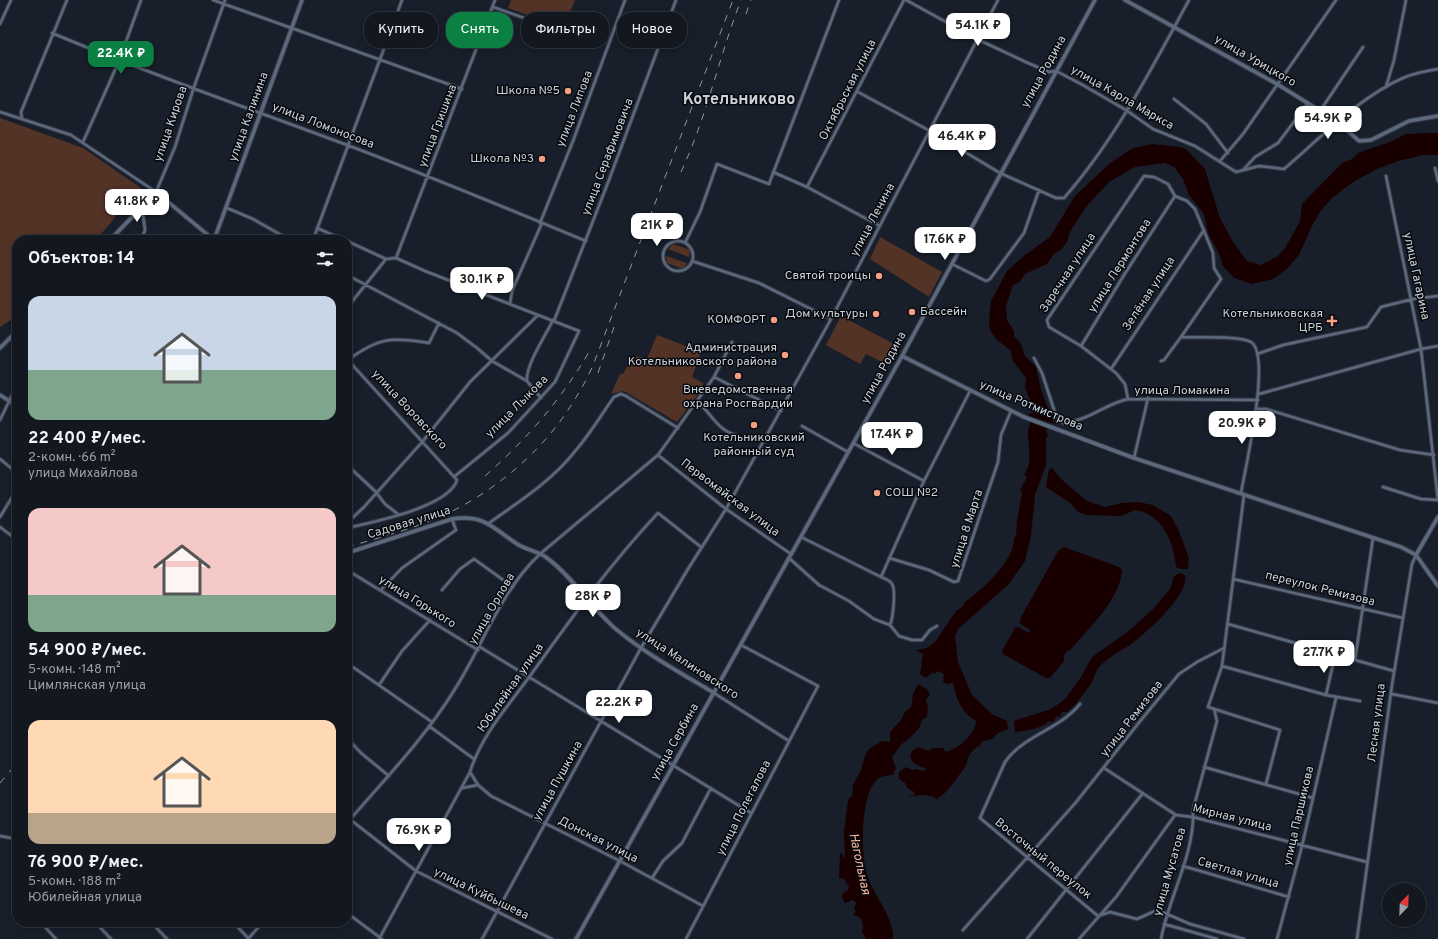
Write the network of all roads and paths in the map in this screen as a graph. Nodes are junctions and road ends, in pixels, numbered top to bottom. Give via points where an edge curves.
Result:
1 (11, 0) edge
2 (67, 0) edge
3 (141, 0) edge
4 (213, 0) edge
5 (225, 0) edge
6 (302, 0) edge
7 (402, 0) edge
8 (495, 0) edge
9 (625, 0) edge
10 (676, 0) edge
11 (839, 0) edge
12 (905, 0) edge
13 (998, 0) edge
14 (1095, 0) edge
15 (1125, 0) edge
16 (1189, 0) edge
17 (1336, 0) edge
18 (1406, 0) edge
19 (224, 4) junction
20 (493, 7) junction
21 (521, 16) edge
22 (0, 24) edge
23 (1174, 26) junction
24 (292, 28) junction
25 (52, 33) junction
26 (977, 39) junction
27 (1363, 47) dead end
28 (379, 60) junction
29 (120, 61) junction
30 (1438, 69) edge
31 (1056, 71) junction
32 (1277, 84) junction
33 (1385, 87) junction
34 (193, 90) junction
35 (462, 90) junction
36 (858, 92) junction
37 (1174, 99) dead end
38 (1308, 103) junction
39 (1126, 110) junction
40 (1320, 111) junction
41 (0, 112) edge
42 (262, 113) junction
43 (1438, 116) edge
44 (22, 119) junction
45 (1338, 122) junction
46 (930, 131) junction
47 (83, 142) junction
48 (348, 145) junction
49 (1228, 153) junction
50 (1220, 161) junction
51 (1435, 168) dead end
52 (1244, 169) junction
53 (774, 172) junction
54 (1000, 173) junction
55 (429, 176) junction
56 (1386, 176) dead end
57 (1438, 181) edge
58 (808, 187) junction
59 (1039, 190) junction
60 (156, 192) junction
61 (1175, 196) junction
62 (142, 207) junction
63 (227, 208) junction
64 (541, 223) junction
65 (880, 226) junction
66 (317, 228) junction
67 (1204, 230) junction
68 (115, 235) edge
69 (143, 235) edge
70 (208, 235) edge
71 (216, 235) edge
72 (281, 235) edge
73 (315, 235) edge
74 (333, 235) edge
75 (586, 242) junction
76 (352, 243) edge
77 (686, 243) junction
78 (396, 258) junction
79 (386, 259) junction
80 (692, 261) junction
81 (952, 264) junction
82 (352, 278) edge
83 (366, 286) junction
84 (1438, 296) edge
85 (1413, 299) junction
86 (352, 302) edge
87 (510, 304) junction
88 (538, 315) junction
89 (831, 319) junction
90 (554, 320) junction
91 (439, 323) junction
92 (12, 336) edge
93 (1181, 337) junction
94 (732, 342) dead end
95 (1081, 346) junction
96 (1438, 346) edge
97 (0, 348) edge
98 (1422, 349) junction
99 (1257, 354) junction
100 (902, 356) junction
101 (352, 357) edge
102 (1034, 358) dead end
103 (492, 361) junction
104 (1161, 361) dead end
105 (352, 363) edge
106 (1111, 369) junction
107 (714, 377) junction
108 (528, 381) junction
109 (970, 391) junction
110 (1259, 394) junction
111 (0, 395) edge
112 (12, 395) edge
113 (541, 398) junction
114 (1148, 398) junction
115 (1128, 400) junction
116 (1258, 400) junction
117 (9, 401) junction
118 (697, 401) junction
119 (12, 403) edge
120 (1256, 409) junction
121 (781, 411) junction
122 (1011, 411) junction
123 (0, 420) edge
124 (802, 426) dead end
125 (678, 428) junction
126 (736, 435) dead end
127 (423, 441) junction
128 (853, 443) junction
129 (848, 452) junction
130 (1434, 454) junction
131 (658, 455) junction
132 (1134, 458) junction
133 (0, 459) edge
134 (12, 469) edge
135 (352, 470) edge
136 (455, 476) junction
137 (924, 481) junction
138 (1383, 487) dead end
139 (376, 492) junction
140 (1243, 494) junction
141 (12, 497) edge
142 (1438, 500) edge
143 (726, 509) junction
144 (399, 515) junction
145 (0, 517) edge
146 (1438, 517) edge
147 (352, 518) edge
148 (452, 519) junction
149 (489, 523) junction
150 (0, 527) edge
151 (352, 527) edge
152 (12, 536) edge
153 (801, 537) junction
154 (1374, 537) junction
155 (701, 547) junction
156 (352, 551) edge
157 (540, 554) junction
158 (1416, 555) junction
159 (791, 556) junction
160 (889, 558) junction
161 (352, 573) edge
162 (881, 577) junction
163 (1233, 579) junction
164 (1438, 586) edge
165 (513, 587) junction
166 (381, 590) junction
167 (442, 590) dead end
168 (586, 598) junction
169 (1364, 609) junction
170 (1403, 618) junction
171 (430, 620) junction
172 (1228, 624) junction
173 (890, 625) junction
174 (937, 626) dead end
175 (741, 645) junction
176 (642, 648) junction
177 (1224, 648) junction
178 (479, 649) junction
179 (1335, 655) junction
180 (1355, 660) junction
181 (352, 666) edge
182 (1222, 666) junction
183 (1394, 671) junction
184 (529, 678) junction
185 (379, 685) junction
186 (714, 693) junction
187 (1392, 694) junction
188 (1326, 695) junction
189 (1336, 698) junction
190 (1360, 701) dead end
191 (1438, 703) edge
192 (1080, 704) dead end
193 (1213, 708) junction
194 (432, 722) junction
195 (601, 722) junction
196 (429, 726) junction
197 (789, 741) junction
198 (352, 743) edge
199 (474, 759) junction
200 (673, 765) junction
201 (1204, 767) junction
202 (1104, 768) junction
203 (470, 772) junction
204 (389, 776) junction
205 (1266, 784) junction
206 (478, 785) junction
207 (461, 788) junction
208 (711, 788) junction
209 (1143, 794) junction
210 (1313, 798) junction
211 (751, 813) junction
212 (1176, 815) junction
213 (1193, 817) junction
214 (352, 818) edge
215 (352, 822) edge
216 (544, 824) junction
217 (0, 836) edge
218 (12, 839) edge
219 (1302, 846) junction
220 (1028, 857) junction
221 (620, 861) junction
222 (1367, 862) junction
223 (1183, 866) junction
224 (416, 871) junction
225 (652, 878) junction
226 (1066, 890) junction
227 (1289, 897) junction
228 (703, 906) junction
229 (497, 912) junction
230 (1166, 913) junction
231 (1098, 916) junction
232 (352, 917) edge
233 (1164, 924) junction
234 (46, 927) edge
235 (100, 927) edge
236 (156, 927) edge
237 (237, 927) edge
238 (259, 927) edge
239 (963, 930) dead end
240 (56, 939) edge
241 (111, 939) edge
242 (167, 939) edge
243 (248, 939) edge
244 (380, 939) edge
245 (482, 939) edge
246 (552, 939) edge
247 (576, 939) edge
248 (686, 939) edge
249 (1027, 939) edge
250 (1079, 939) edge
251 (1161, 939) edge
252 (1217, 939) edge
253 (1244, 939) edge
254 (1277, 939) edge
255 (1357, 939) edge

1 - 22 street
2 - 25 street
3 - 29 street
4 - 19 street
5 - 19 street, улица Кирова
6 - 24 street, улица Калинина
7 - 28 street
8 - 20 street, улица Гришина
9 - 64 street, улица Липова
10 - 75 street, улица Серафимовича
11 - 53 street
12 - 26 street, улица Карла Маркса
12 - 36 street, Октябрьская улица
13 - 26 street, улица Ленина
14 - 31 street, улица Родина
15 - 23 street, улица Урицкого
16 - 23 street
17 - 32 street
18 - 33 street via 1394,60
19 - 24 street
19 - 34 street, улица Кирова
20 - 21 street
20 - 35 street, улица Гришина
23 - 32 street, улица Урицкого
23 - 39 street
24 - 28 street
24 - 42 street, улица Калинина
25 - 29 street, улица Ломоносова
25 - 44 street via 22,112
26 - 31 street, улица Карла Маркса via 1049,72
26 - 46 street, улица Ленина
27 - 40 street
28 - 35 street
28 - 48 street
29 - 34 street, улица Ломоносова
29 - 47 street
30 - 33 street, улица Карла Маркса via 1403,78
31 - 39 street, улица Карла Маркса
31 - 54 street, улица Родина
32 - 38 street, улица Урицкого
32 - 49 street
33 - 45 street, улица Карла Маркса
34 - 42 street, улица Ломоносова
34 - 60 street, улица Кирова via 175,148
35 - 55 street, улица Гришина
36 - 46 street
36 - 58 street, Октябрьская улица
37 - 49 street via 1206,124
38 - 40 street, улица Урицкого
38 - 52 street via 1278,142 1255,157
39 - 50 street, улица Карла Маркса via 1153,129 1195,146
39 - 59 street via 1089,169 1064,198 1056,198
40 - 45 street, улица Урицкого
41 - 44 street
42 - 48 street, улица Ломоносова
42 - 63 street, улица Калинина
43 - 45 street, улица Урицкого via 1409,121 1366,142 1357,140
44 - 47 street via 71,135
45 - 52 street, улица Карла Маркса via 1284,169 1258,166
46 - 54 street
46 - 65 street, улица Ленина
47 - 60 street
48 - 55 street, улица Ломоносова
48 - 66 street
49 - 50 street
50 - 52 street, улица Карла Маркса via 1233,171
51 - 57 street
53 - 58 street
53 - 77 street via 769,184 717,164
54 - 59 street
54 - 81 street, улица Родина
55 - 64 street, улица Ломоносова
55 - 78 street, улица Гришина
56 - 85 street, улица Гагарина
58 - 65 street
59 - 81 street via 1024,233 990,279 986,281
60 - 62 street, улица Кирова
60 - 70 street
61 - 67 street via 1188,201 1195,209
61 - 95 street, улица Лермонтова
61 - 95 street, Заречная улица via 1168,184 1154,177 1144,176 1047,320 1047,324 1055,331
62 - 68 street, улица Кирова
62 - 69 street via 145,230
63 - 71 street, улица Калинина
63 - 72 street
64 - 75 street, улица Ломоносова
64 - 87 street, улица Липова via 512,291
65 - 89 street, улица Ленина
66 - 73 street
66 - 74 street
67 - 93 street via 1213,253 1214,268 1221,279
67 - 106 street, Зелёная улица
75 - 90 street, улица Серафимовича
76 - 79 street
77 - 80 street via 691,250
77 - 80 street via 675,241 666,246 663,252 664,263 671,270 678,272 685,270
78 - 79 street
78 - 87 street
79 - 83 street
80 - 89 street via 759,283
81 - 100 street, улица Родина
82 - 83 street
83 - 86 street
83 - 91 street
84 - 85 street
85 - 98 street, улица Гагарина
85 - 99 street via 1381,307 1368,328 1283,345
87 - 88 street
88 - 90 street
88 - 103 street
89 - 121 street, улица Ленина
90 - 108 street, улица Серафимовича via 538,349 528,374
90 - 113 street, улица Лыкова via 578,331 557,380
91 - 101 street via 429,343 384,340
91 - 103 street via 464,338
92 - 97 street
93 - 99 street via 1249,341 1254,345
93 - 104 street
94 - 107 street
95 - 106 street, Заречная улица
96 - 98 street
98 - 110 street
98 - 130 street, улица Гагарина
99 - 110 street
100 - 109 street, улица Ротмистрова
100 - 128 street, улица Родина
102 - 115 street, улица Ломакина via 1060,422 1083,419
103 - 108 street
103 - 127 street via 470,382
105 - 127 street, улица Воровского
106 - 115 street, Заречная улица via 1125,384
107 - 118 street
107 - 121 street
108 - 113 street
109 - 122 street, улица Ротмистрова
109 - 137 street
110 - 116 street
111 - 117 street
112 - 117 street
113 - 136 street, улица Лыкова via 508,433
114 - 115 street, улица Ломакина
114 - 116 street, улица Ломакина
114 - 132 street
116 - 120 street
117 - 119 street
117 - 123 street
118 - 125 street
118 - 126 street via 710,413 718,426
120 - 130 street via 1266,409 1400,450
120 - 140 street
121 - 143 street, улица Ленина
122 - 132 street, улица Ротмистрова
122 - 160 street, улица 8 Марта via 1001,435 998,462 958,581 954,582 929,570
124 - 129 street
125 - 131 street, улица Орлова
125 - 149 street via 626,396 621,394 614,397 576,450 557,471
127 - 136 street, улица Воровского
127 - 139 street
128 - 129 street, улица Родина
128 - 137 street
129 - 153 street, улица Родина
130 - 142 street, улица Гагарина
131 - 143 street, Первомайская улица
131 - 157 street, улица Орлова
132 - 140 street, улица Ротмистрова
133 - 134 street
135 - 139 street
136 - 144 street, улица Лыкова via 455,487 448,492 430,504
137 - 160 street
138 - 142 street via 1422,499
139 - 144 street via 385,504
139 - 147 street
140 - 154 street, улица Ротмистрова
140 - 163 street
141 - 145 street
143 - 155 street, улица Пушкина
143 - 159 street, Первомайская улица
144 - 151 street, улица Лыкова
146 - 158 street, Лесная улица
148 - 149 street, Садовая улица via 472,517
148 - 156 street, Садовая улица
148 - 166 street via 456,530 402,568
149 - 157 street, улица Малиновского via 519,545
150 - 152 street
153 - 159 street, улица Родина
153 - 162 street
154 - 158 street, улица Ротмистрова via 1401,546
154 - 169 street
155 - 168 street, Юбилейная улица via 658,513 627,546
155 - 176 street, улица Пушкина
157 - 165 street, улица Орлова
157 - 168 street, улица Малиновского via 567,576
158 - 164 street, улица Ротмистрова
158 - 170 street, Лесная улица via 1412,564
159 - 173 street, Первомайская улица via 819,585 849,601 874,619
159 - 175 street, улица Сербина
160 - 162 street
161 - 166 street, улица Горького
162 - 173 street via 891,582 893,587
163 - 169 street, переулок Ремизова
163 - 172 street
165 - 167 street via 474,559 460,569
165 - 178 street, улица Орлова
166 - 171 street, улица Горького
168 - 176 street, улица Малиновского via 606,620
168 - 184 street, Юбилейная улица
169 - 170 street, переулок Ремизова
169 - 180 street
170 - 183 street, Лесная улица
171 - 178 street, улица Горького
171 - 185 street via 402,651
172 - 177 street
172 - 179 street
173 - 174 street, Первомайская улица via 899,636 917,641 925,638 930,630
175 - 186 street, улица Сербина
175 - 197 street, улица Полегалова via 818,686
176 - 186 street, улица Малиновского
176 - 195 street, улица Пушкина
177 - 182 street
177 - 202 street, улица Ремизова via 1179,674
178 - 184 street, улица Горького
178 - 194 street, улица Орлова
179 - 180 street
179 - 188 street
180 - 183 street
181 - 185 street
182 - 188 street
182 - 193 street, улица Мусатова via 1208,707
183 - 187 street, Лесная улица
184 - 195 street, улица Горького
184 - 199 street, Юбилейная улица via 497,720
185 - 194 street
186 - 197 street, улица Малиновского
186 - 200 street, улица Сербина
187 - 191 street
187 - 222 street, Лесная улица
188 - 189 street
189 - 190 street
189 - 210 street, улица Паршикова
192 - 220 street, Восточный переулок via 1063,720 1025,741 1009,756 981,815 984,823
193 - 201 street, улица Мусатова via 1217,721
193 - 205 street via 1280,730
194 - 196 street, улица Орлова
195 - 200 street, улица Горького
195 - 216 street, улица Пушкина
196 - 199 street
196 - 204 street, улица Орлова
197 - 211 street, улица Полегалова
198 - 204 street
199 - 203 street, Юбилейная улица
200 - 208 street, улица Горького
200 - 221 street, улица Сербина
201 - 205 street
201 - 213 street, улица Мусатова
202 - 209 street, Мирная улица
202 - 220 street, улица Ремизова
203 - 206 street, Донская улица
203 - 207 street, Юбилейная улица
204 - 214 street, улица Орлова
205 - 210 street
206 - 207 street
206 - 216 street, Донская улица via 491,796
207 - 224 street, Юбилейная улица
208 - 211 street, улица Горького
208 - 225 street via 682,843
209 - 212 street, Мирная улица
209 - 226 street
210 - 219 street, улица Паршикова
211 - 228 street, улица Полегалова
212 - 213 street, Мирная улица
212 - 231 street via 1116,896
213 - 219 street, Мирная улица
213 - 223 street, улица Мусатова
215 - 224 street, улица Куйбышева
216 - 221 street, Донская улица
216 - 229 street, улица Пушкина
217 - 218 street
219 - 222 street, Мирная улица
219 - 227 street, улица Паршикова
220 - 226 street, Восточный переулок
220 - 239 street, улица Ремизова
221 - 225 street, Донская улица
221 - 247 street, улица Сербина
222 - 255 street, Лесная улица
223 - 227 street, Светлая улица
223 - 230 street, улица Мусатова
224 - 229 street, улица Куйбышева
224 - 244 street, Юбилейная улица
225 - 228 street, Донская улица
226 - 231 street, Восточный переулок
226 - 249 street
227 - 254 street, улица Паршикова
228 - 248 street, улица Полегалова
229 - 245 street, улица Пушкина
229 - 246 street, улица Куйбышева
230 - 231 street via 1155,911 1137,918 1110,912
230 - 233 street, улица Мусатова
230 - 253 street via 1190,924
231 - 250 street
232 - 244 street
233 - 251 street, улица Мусатова
233 - 252 street
234 - 240 street
235 - 241 street
236 - 242 street
237 - 243 street
238 - 243 street

